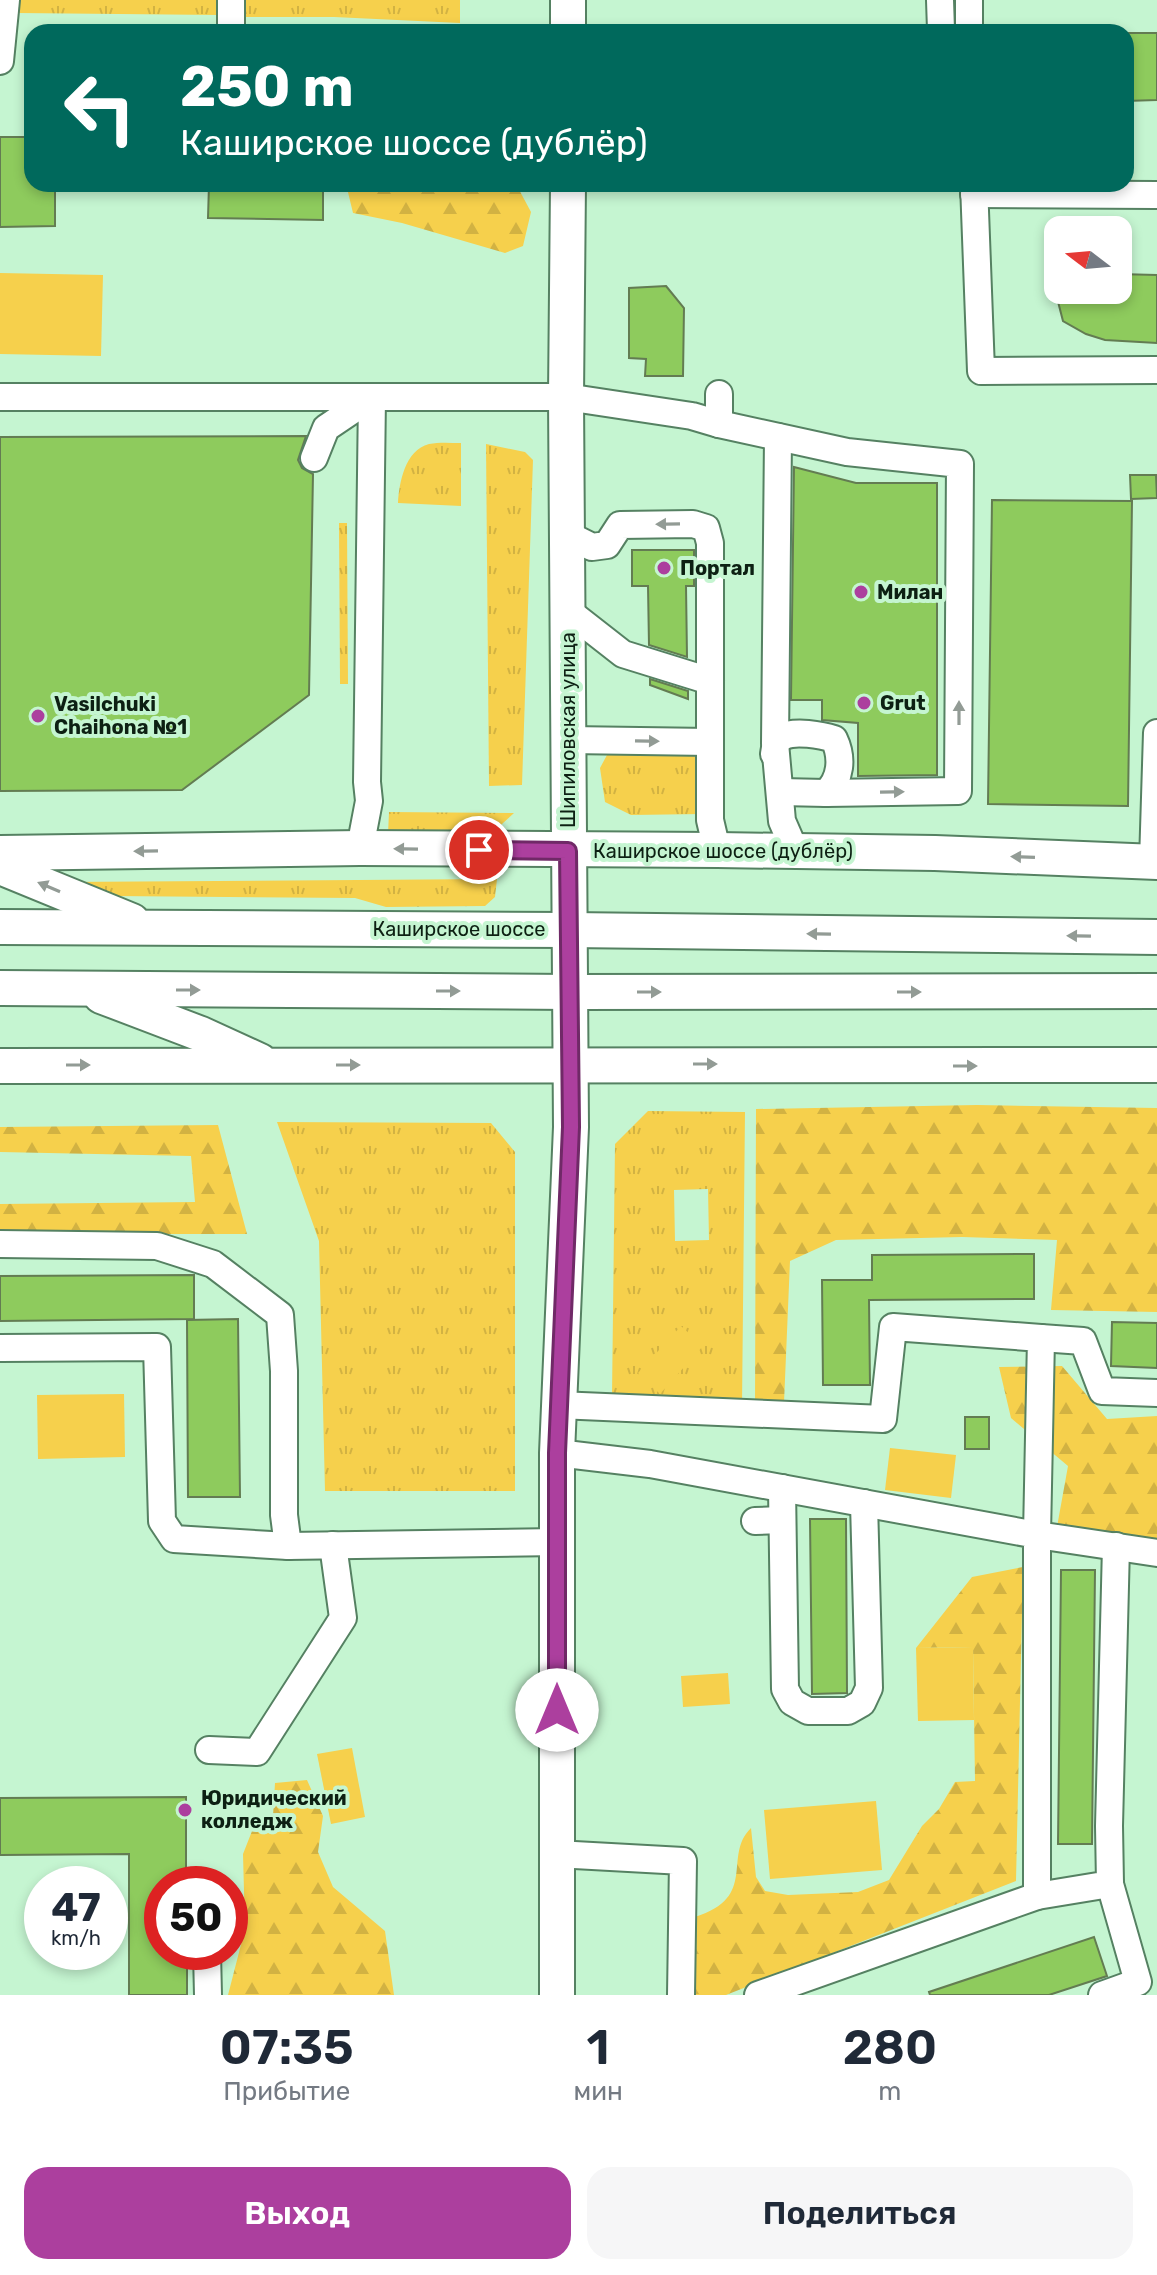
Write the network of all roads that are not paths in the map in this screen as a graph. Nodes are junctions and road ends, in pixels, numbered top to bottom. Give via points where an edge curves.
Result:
1 (6, 0) edge
2 (231, 0) edge
3 (568, 0) edge
4 (940, 0) edge
5 (969, 0) edge
6 (231, 24) edge
7 (568, 24) edge
8 (941, 24) edge
9 (969, 24) edge
10 (0, 61) edge
11 (568, 192) edge
12 (974, 192) edge
13 (1066, 192) edge
14 (1157, 195) edge
15 (1157, 370) edge
16 (719, 394) dead end
17 (0, 397) edge
18 (372, 397) junction
19 (566, 397) junction
20 (719, 424) junction
21 (778, 437) junction
22 (314, 458) dead end
23 (568, 535) junction
24 (568, 611) junction
25 (710, 681) junction
26 (1157, 733) edge
27 (569, 740) junction
28 (710, 742) junction
29 (775, 743) junction
30 (781, 792) junction
31 (826, 793) junction
32 (360, 848) junction
33 (717, 850) junction
34 (568, 851) junction
35 (754, 851) junction
36 (795, 851) junction
37 (0, 853) edge
38 (1155, 862) edge
39 (0, 867) edge
40 (0, 927) edge
41 (147, 928) junction
42 (570, 930) junction
43 (1157, 937) edge
44 (0, 988) edge
45 (82, 989) junction
46 (1157, 991) edge
47 (571, 992) junction
48 (571, 1064) junction
49 (270, 1065) junction
50 (1157, 1065) edge
51 (0, 1066) edge
52 (0, 1244) edge
53 (1041, 1338) junction
54 (0, 1348) edge
55 (1157, 1393) edge
56 (558, 1405) junction
57 (557, 1453) junction
58 (782, 1488) junction
59 (864, 1503) junction
60 (782, 1520) junction
61 (755, 1521) dead end
62 (1037, 1535) junction
63 (558, 1542) junction
64 (333, 1545) junction
65 (288, 1546) junction
66 (1116, 1546) junction
67 (1157, 1553) edge
68 (209, 1750) dead end
69 (556, 1854) junction
70 (1110, 1884) junction
71 (1037, 1896) junction
72 (207, 1970) edge
73 (208, 1995) edge
74 (557, 1995) edge
75 (681, 1995) edge
76 (758, 1995) edge
77 (1102, 1995) edge

1 - 10 lane
2 - 6 lane
3 - 7 main road
4 - 8 lane
5 - 9 lane
11 - 19 main road, Шипиловская улица
12 - 15 lane via 981,371
13 - 14 lane
16 - 20 lane
17 - 18 lane
18 - 19 lane
18 - 22 lane via 326,428
18 - 32 lane via 369,801
19 - 20 lane
19 - 23 main road, Шипиловская улица
20 - 21 lane
21 - 29 lane
31 -> 21 lane via 958,791 960,464 876,456
23 - 24 main road, Шипиловская улица
25 -> 23 lane via 706,528 620,525 607,545 592,547
24 - 25 lane via 623,654
24 - 27 main road, Шипиловская улица
25 - 28 lane
26 - 38 lane
27 -> 28 lane
27 - 34 main road, Шипиловская улица
28 - 33 lane via 710,820
29 - 30 lane
29 - 31 lane via 790,735 834,739 839,771
29 - 35 lane via 767,821
30 - 31 lane
30 - 36 lane via 782,821
34 -> 32 main road, Каширское шоссе (дублёр)
32 -> 37 main road, Каширское шоссе (дублёр)
33 - 34 main road, Каширское шоссе (дублёр)
33 - 35 main road, Каширское шоссе (дублёр)
34 - 42 main road, Шипиловская улица
35 - 36 main road, Каширское шоссе (дублёр)
38 -> 36 main road, Каширское шоссе (дублёр)
41 -> 39 main road
40 - 41 main road, Каширское шоссе
41 - 42 main road, Каширское шоссе
43 -> 42 main road, Каширское шоссе
42 - 47 main road, Шипиловская улица
44 - 45 main road
45 -> 47 main road
45 - 49 main road
47 -> 46 main road
47 - 48 main road, Шипиловская улица
49 -> 48 main road
48 -> 50 main road
48 - 56 main road, Шипиловская улица
51 -> 49 main road
52 - 65 lane via 157,1246 213,1264 280,1315
53 - 55 lane via 1083,1341 1102,1391
53 - 56 lane via 893,1327 883,1419
53 - 62 lane
54 - 65 lane via 157,1347 162,1521 174,1539
56 - 57 main road, Шипиловская улица
57 - 58 lane
57 - 63 main road, Шипиловская улица
58 - 59 lane
58 - 60 lane
59 - 60 lane via 869,1688 862,1703 848,1711 808,1711 792,1702 785,1689
59 - 62 lane
60 - 61 lane
62 - 66 lane
62 - 71 lane
63 - 64 lane
63 - 69 main road, Шипиловская улица
64 - 65 lane
64 - 68 lane via 343,1618 257,1752
66 - 67 lane
66 - 70 lane
69 - 74 main road, Шипиловская улица
69 - 75 lane via 683,1861
70 - 71 lane
70 - 77 lane via 1138,1982
71 - 76 lane
72 - 73 lane

